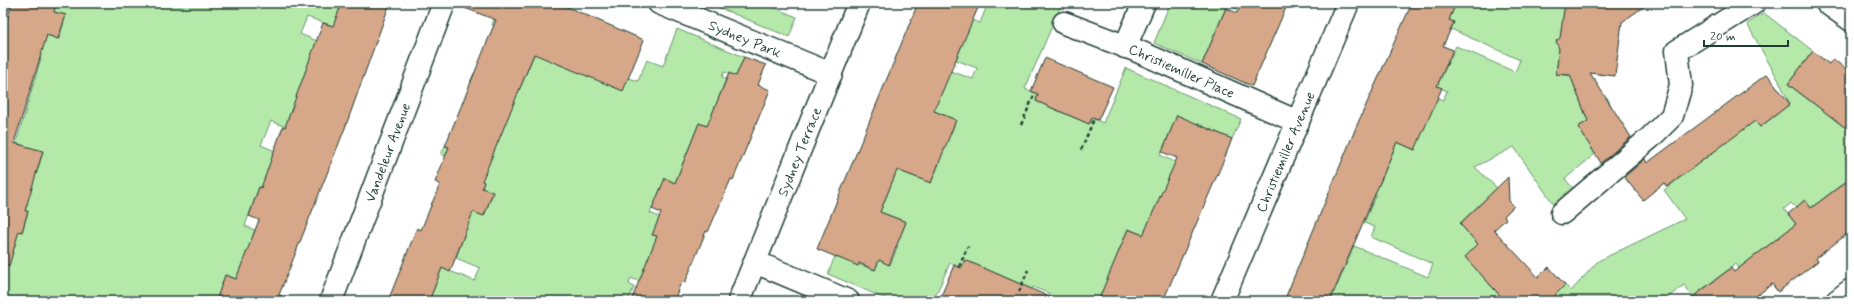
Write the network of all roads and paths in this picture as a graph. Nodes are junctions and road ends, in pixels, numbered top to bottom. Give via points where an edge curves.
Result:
1 (444, 3) edge
2 (659, 3) edge
3 (859, 3) edge
4 (1144, 3) edge
5 (1348, 3) edge
6 (1754, 3) edge
7 (1828, 3) edge
8 (1851, 20) edge
9 (1064, 23) dead end
10 (1125, 47) junction
11 (831, 74) junction
12 (1035, 93) dead end
13 (1094, 118) dead end
14 (1298, 122) junction
15 (1021, 124) dead end
16 (1081, 150) dead end
17 (1562, 213) dead end
18 (968, 246) dead end
19 (755, 262) junction
20 (959, 267) dead end
21 (1028, 270) dead end
22 (1851, 290) edge
23 (1019, 292) dead end
24 (331, 301) edge
25 (739, 301) edge
26 (848, 301) edge
27 (1222, 301) edge
28 (1837, 301) edge

1 - 24 street, Vandeleur Avenue
2 - 11 street, Sydney Park
3 - 11 street, Sydney Terrace
4 - 10 street
5 - 14 street, Christiemiller Avenue
6 - 17 street via 1677,51 1681,85 1672,116
7 - 8 street
9 - 10 street, Christiemiller Place
10 - 14 street, Christiemiller Place
11 - 19 street, Sydney Terrace
12 - 15 path
13 - 16 path
14 - 27 street, Christiemiller Avenue
18 - 20 path
19 - 25 street, Sydney Terrace
19 - 26 street
21 - 23 path
22 - 28 street

